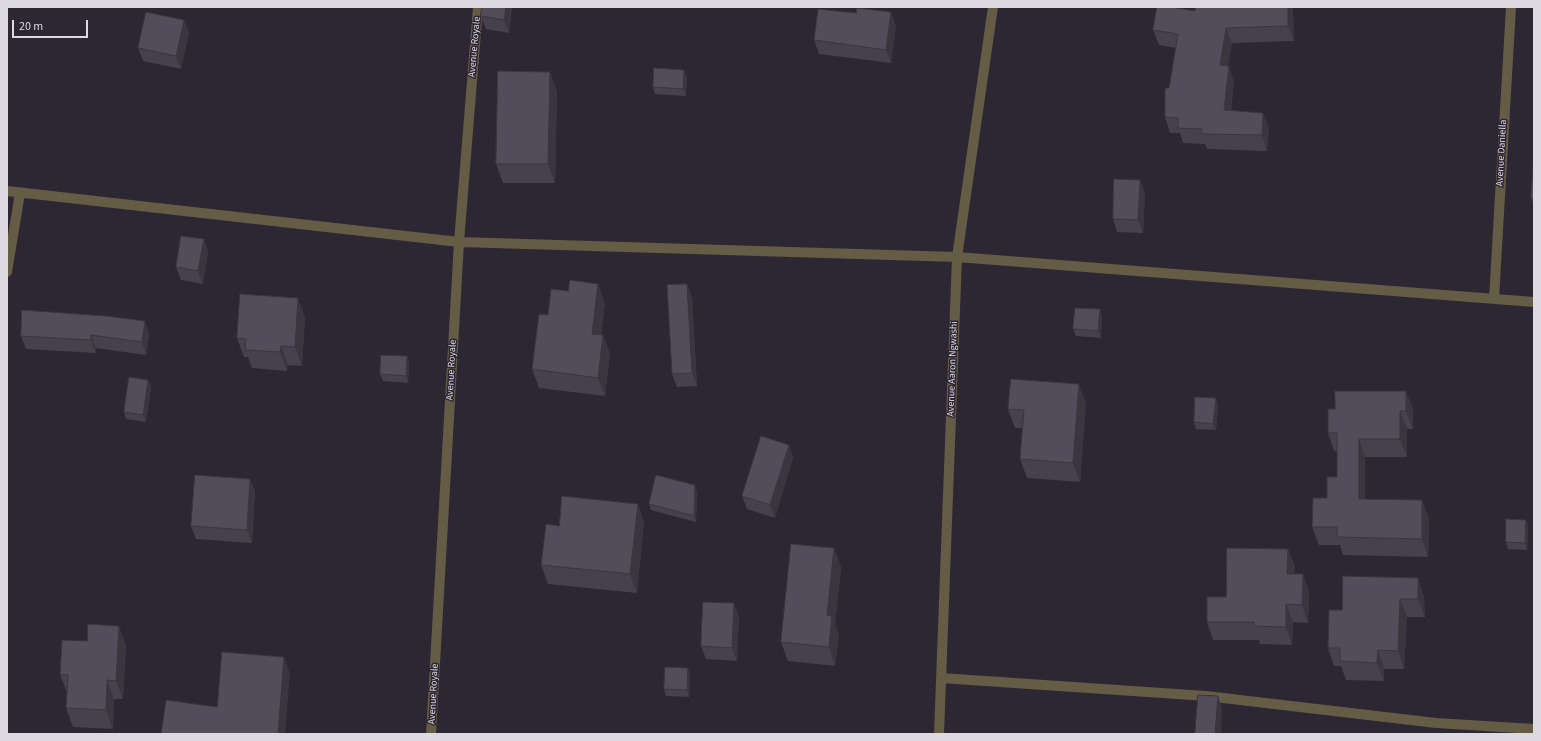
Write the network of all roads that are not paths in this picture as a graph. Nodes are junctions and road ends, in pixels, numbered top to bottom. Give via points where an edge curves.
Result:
1 (478, 7) edge
2 (993, 7) edge
3 (1511, 7) edge
4 (7, 191) edge
5 (20, 193) junction
6 (459, 242) junction
7 (957, 257) junction
8 (7, 272) edge
9 (1494, 299) junction
10 (1534, 302) edge
11 (941, 678) junction
12 (1534, 728) edge
13 (1450, 729) edge
14 (431, 734) edge
15 (939, 734) edge

1 - 6 street, Avenue Royale
2 - 7 street, Avenue Aaron Ngwashi
3 - 9 street, Avenue Daniella
4 - 5 street
5 - 6 street
5 - 8 street
6 - 7 street
6 - 14 street, Avenue Royale
7 - 9 street
7 - 11 street, Avenue Aaron Ngwashi
9 - 10 street
11 - 13 street via 1206,696
11 - 15 street, Avenue Aaron Ngwashi
12 - 13 street

